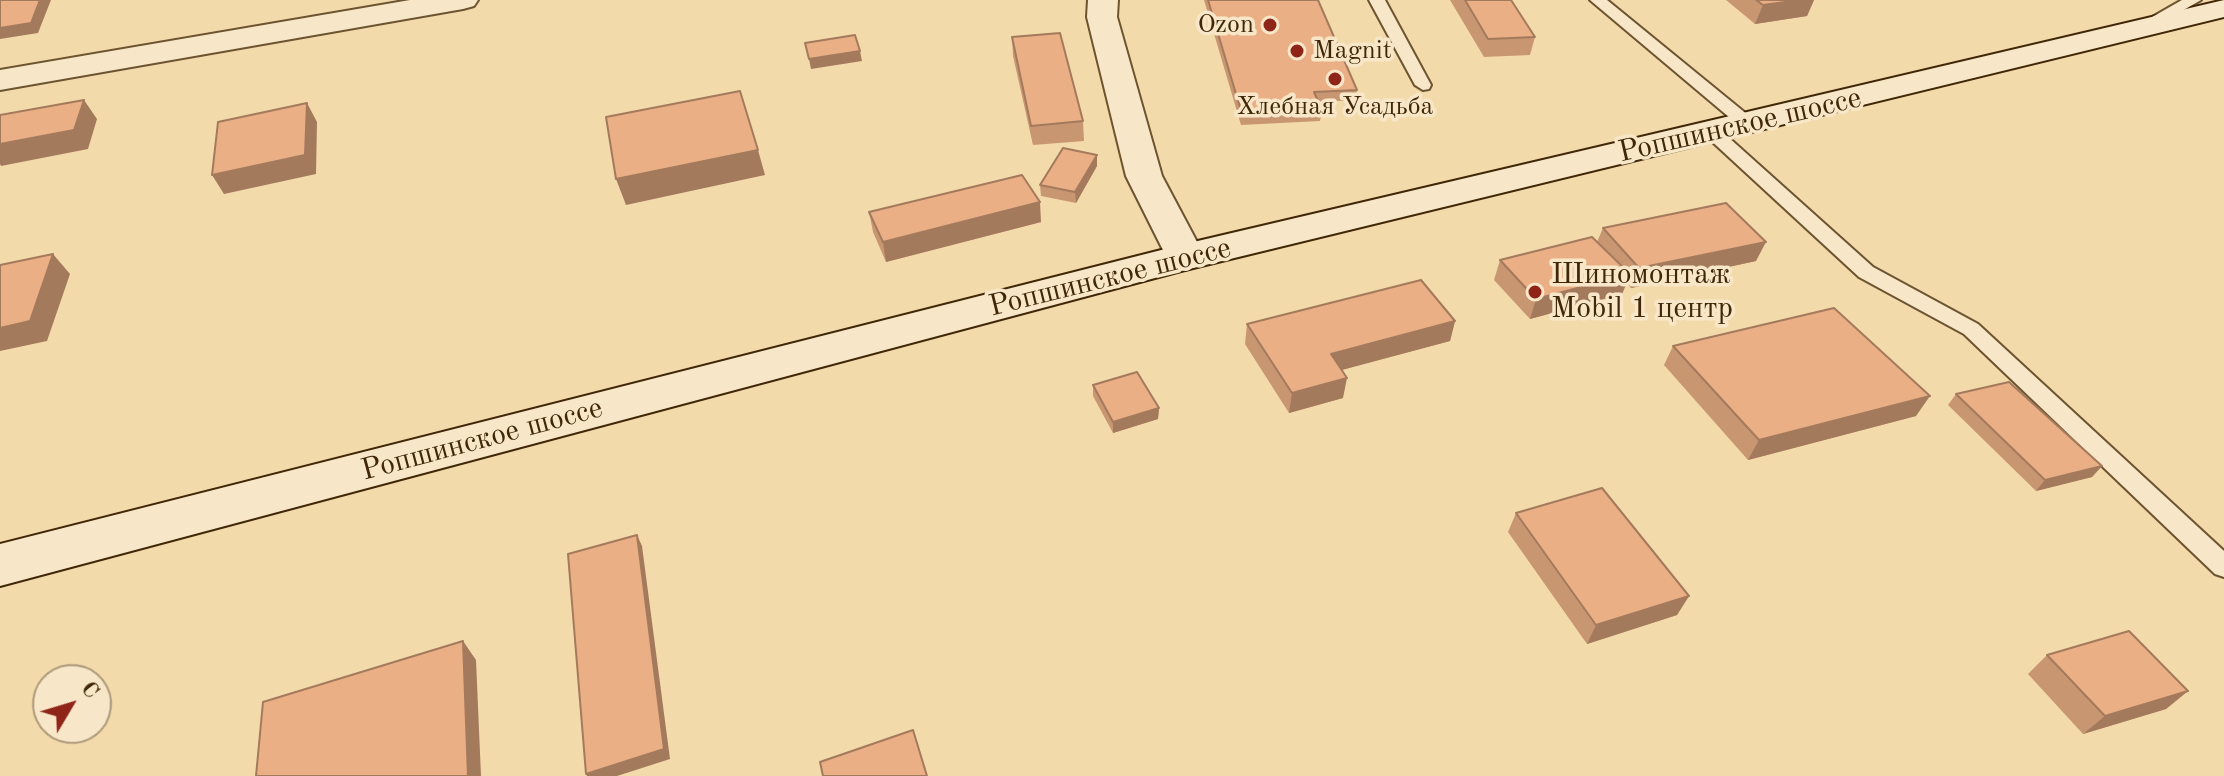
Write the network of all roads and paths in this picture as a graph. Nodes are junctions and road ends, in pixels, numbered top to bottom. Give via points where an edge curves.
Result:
1 (463, 0) edge
2 (1103, 0) edge
3 (1377, 0) edge
4 (1598, 0) edge
5 (2193, 0) edge
6 (2224, 8) edge
7 (2139, 29) junction
8 (0, 80) edge
9 (1423, 85) dead end
10 (1748, 124) junction
11 (1712, 132) junction
12 (1185, 257) junction
13 (0, 565) edge
14 (2224, 567) edge

1 - 8 main road
2 - 12 main road via 1102,17 1144,176
3 - 9 lane
4 - 10 lane
5 - 7 lane
6 - 7 main road, Ропшинское шоссе
7 - 10 main road, Ропшинское шоссе
10 - 11 main road, Ропшинское шоссе
11 - 12 main road, Ропшинское шоссе
11 - 14 lane via 1866,272 1971,329
12 - 13 main road, Ропшинское шоссе

